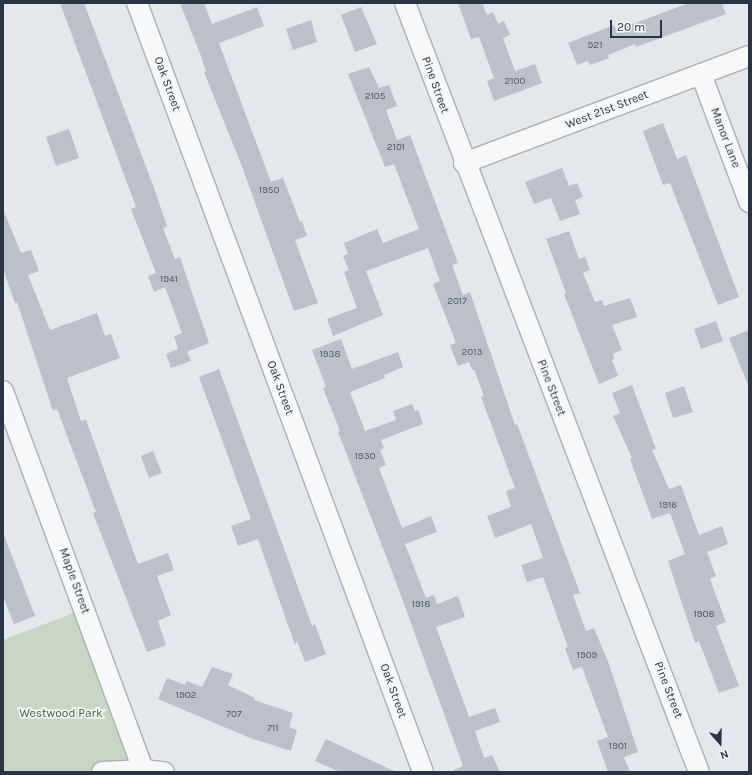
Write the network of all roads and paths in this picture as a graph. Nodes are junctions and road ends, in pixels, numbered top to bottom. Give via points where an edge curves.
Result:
1 (137, 3) edge
2 (405, 3) edge
3 (749, 56) edge
4 (701, 74) junction
5 (464, 163) junction
6 (749, 202) edge
7 (3, 391) edge
8 (144, 771) edge
9 (102, 772) edge
10 (164, 772) edge
11 (423, 772) edge
12 (699, 772) edge

1 - 11 street, Oak Street
2 - 5 street, Pine Street
3 - 4 street, West 21st Street
4 - 5 street, West 21st Street
4 - 6 street, Manor Lane
5 - 12 street, Pine Street
7 - 8 street, Maple Street
8 - 9 street
8 - 10 street

